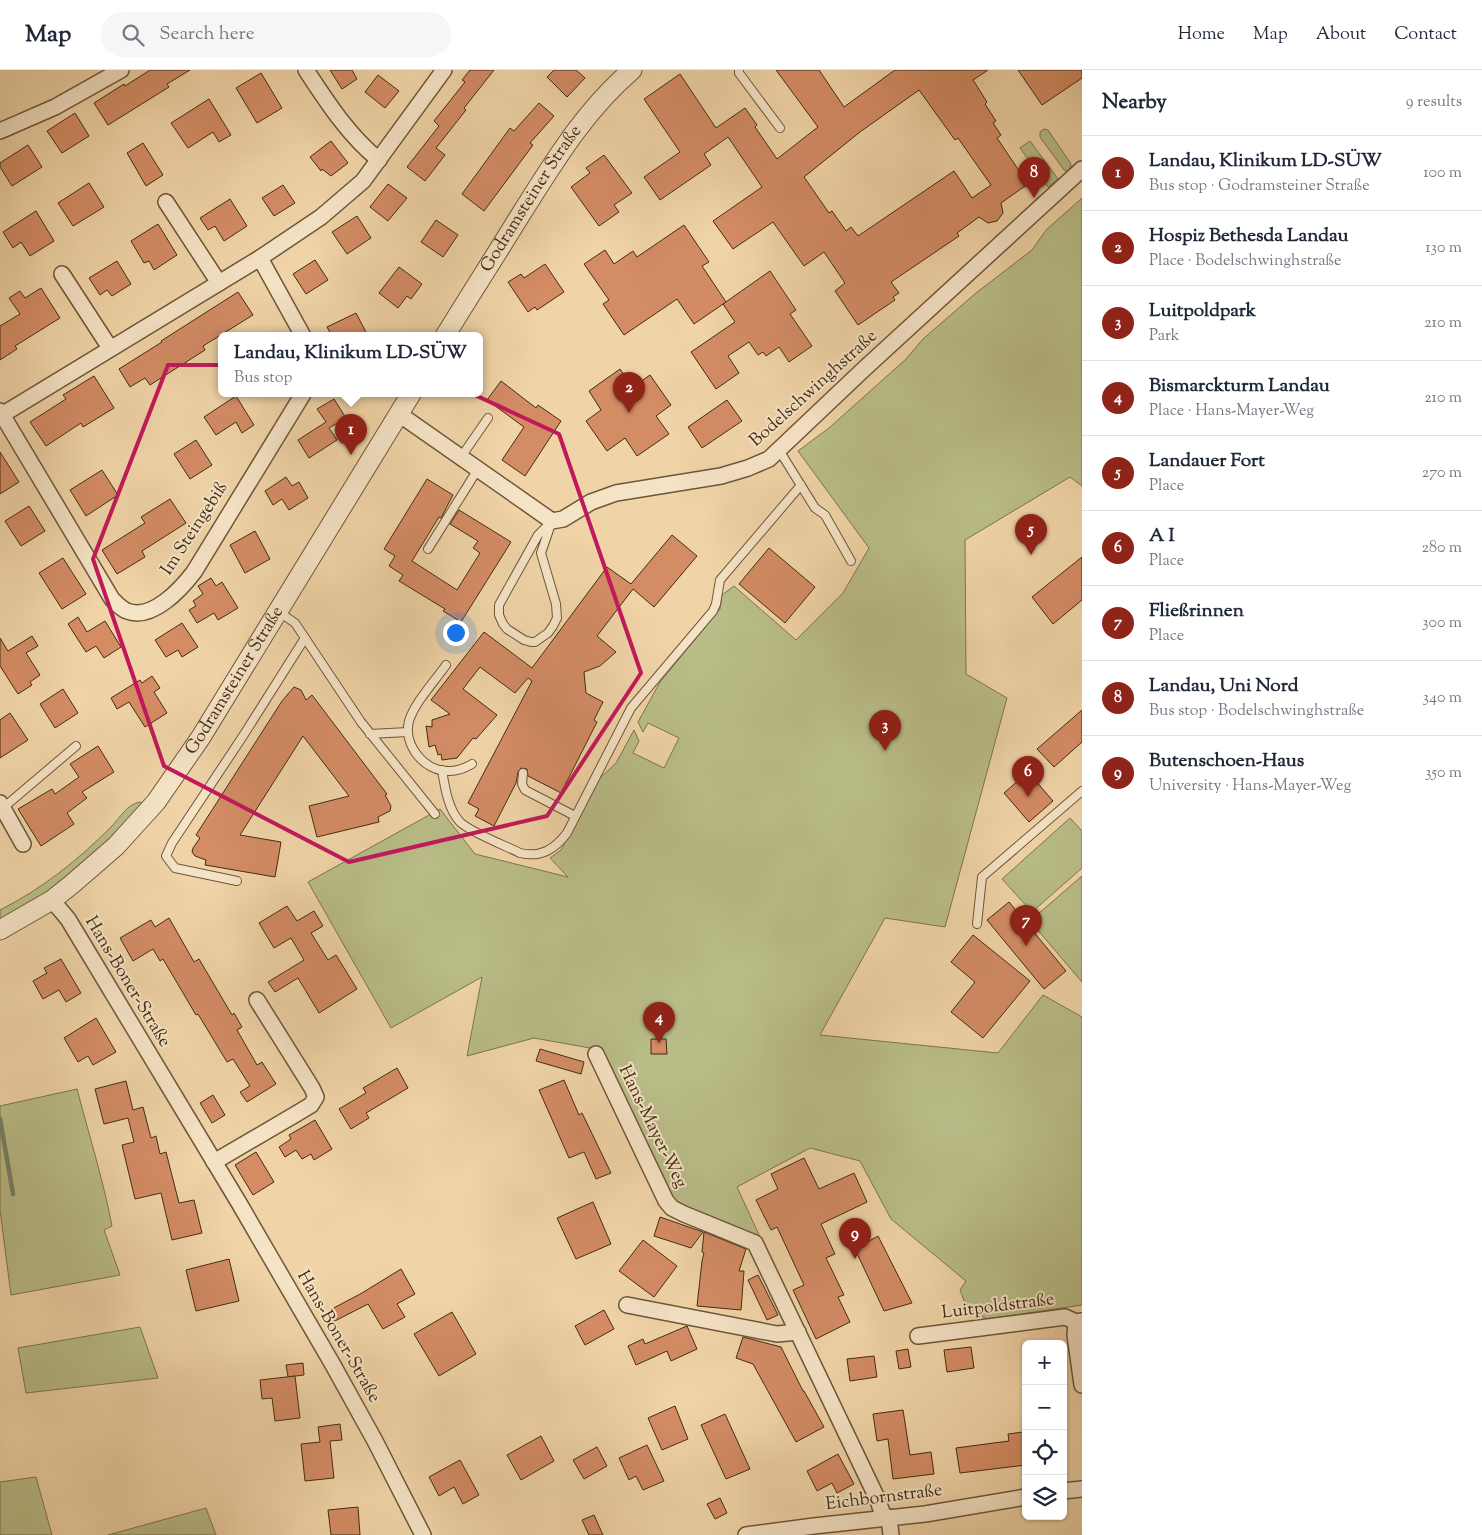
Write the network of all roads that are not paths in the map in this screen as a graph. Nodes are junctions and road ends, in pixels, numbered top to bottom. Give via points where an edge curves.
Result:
1 (121, 70) edge
2 (306, 70) edge
3 (444, 70) edge
4 (632, 70) edge
5 (739, 70) edge
6 (780, 128) dead end
7 (0, 131) edge
8 (379, 160) junction
9 (1082, 170) edge
10 (166, 202) dead end
11 (260, 258) junction
12 (62, 274) dead end
13 (219, 282) junction
14 (301, 332) edge
15 (447, 332) edge
16 (110, 348) junction
17 (301, 397) edge
18 (409, 397) edge
19 (1, 414) edge
20 (399, 414) junction
21 (488, 418) dead end
22 (774, 454) junction
23 (461, 457) junction
24 (478, 469) junction
25 (801, 485) junction
26 (552, 521) junction
27 (428, 549) dead end
28 (525, 558) junction
29 (542, 559) junction
30 (852, 561) dead end
31 (277, 611) junction
32 (305, 638) junction
33 (446, 665) dead end
34 (408, 732) junction
35 (370, 734) junction
36 (76, 746) dead end
37 (472, 764) dead end
38 (442, 770) junction
39 (523, 773) dead end
40 (1082, 791) edge
41 (1, 806) edge
42 (435, 814) dead end
43 (575, 816) junction
44 (23, 844) dead end
45 (237, 882) dead end
46 (52, 900) junction
47 (976, 924) dead end
48 (4, 928) edge
49 (258, 1000) dead end
50 (596, 1054) dead end
51 (214, 1162) junction
52 (628, 1305) dead end
53 (1079, 1322) edge
54 (798, 1332) junction
55 (918, 1336) dead end
56 (1082, 1384) edge
57 (1082, 1489) edge
58 (1067, 1491) edge
59 (1022, 1498) edge
60 (886, 1518) junction
61 (423, 1535) edge
62 (746, 1535) edge
63 (891, 1535) edge

1 - 7 street via 55,107
2 - 8 street via 344,124
3 - 8 street, Im Steingebiß
4 - 15 street, Godramsteiner Straße via 574,133
5 - 6 lane
8 - 11 street, Im Steingebiß via 342,199
9 - 22 street, Bodelschwinghstraße
10 - 13 street
11 - 13 street, Im Steingebiß
11 - 14 street
12 - 16 street
13 - 16 street, Im Steingebiß
16 - 19 street, Im Steingebiß
17 - 19 street, Im Steingebiß via 184,586 155,608 138,612 126,611 112,599
18 - 20 street, Godramsteiner Straße
20 - 23 street
20 - 31 street, Godramsteiner Straße
21 - 23 lane
22 - 25 lane
22 - 26 street, Bodelschwinghstraße via 748,468 721,476 616,493 591,502 559,521
23 - 24 street
24 - 26 street
24 - 27 lane
25 - 30 lane via 815,508 825,515
25 - 43 lane via 720,580 712,611 630,708
26 - 28 lane via 538,535
26 - 29 lane via 542,547
28 - 29 lane via 536,556
28 - 29 lane via 499,605 499,615 507,629 531,642 548,633 557,618
31 - 32 lane via 290,619
31 - 46 street, Godramsteiner Straße via 156,802 116,846
32 - 35 lane
32 - 45 lane via 166,856 175,868
33 - 34 lane via 412,714
34 - 35 lane
34 - 38 lane via 419,758
35 - 42 lane
36 - 41 lane
37 - 38 lane via 451,771
38 - 43 lane via 451,808 460,822 520,853 530,855 551,850 567,833
39 - 43 lane via 525,790
40 - 47 lane via 982,877
41 - 44 street
46 - 48 street, Godramsteiner Straße
46 - 51 street, Hans-Boner-Straße via 68,919
49 - 51 street via 316,1097 311,1105
50 - 54 street, Hans-Mayer-Weg via 666,1201 684,1214 755,1243
51 - 61 street, Hans-Boner-Straße via 333,1365
52 - 54 street via 776,1334
53 - 55 street, Luitpoldstraße via 1065,1317
53 - 56 street via 1075,1335
54 - 60 street, Hans-Mayer-Weg
57 - 58 street
59 - 60 street, Eichbornstraße
60 - 62 street, Eichbornstraße
60 - 63 street, Hans-Mayer-Weg

